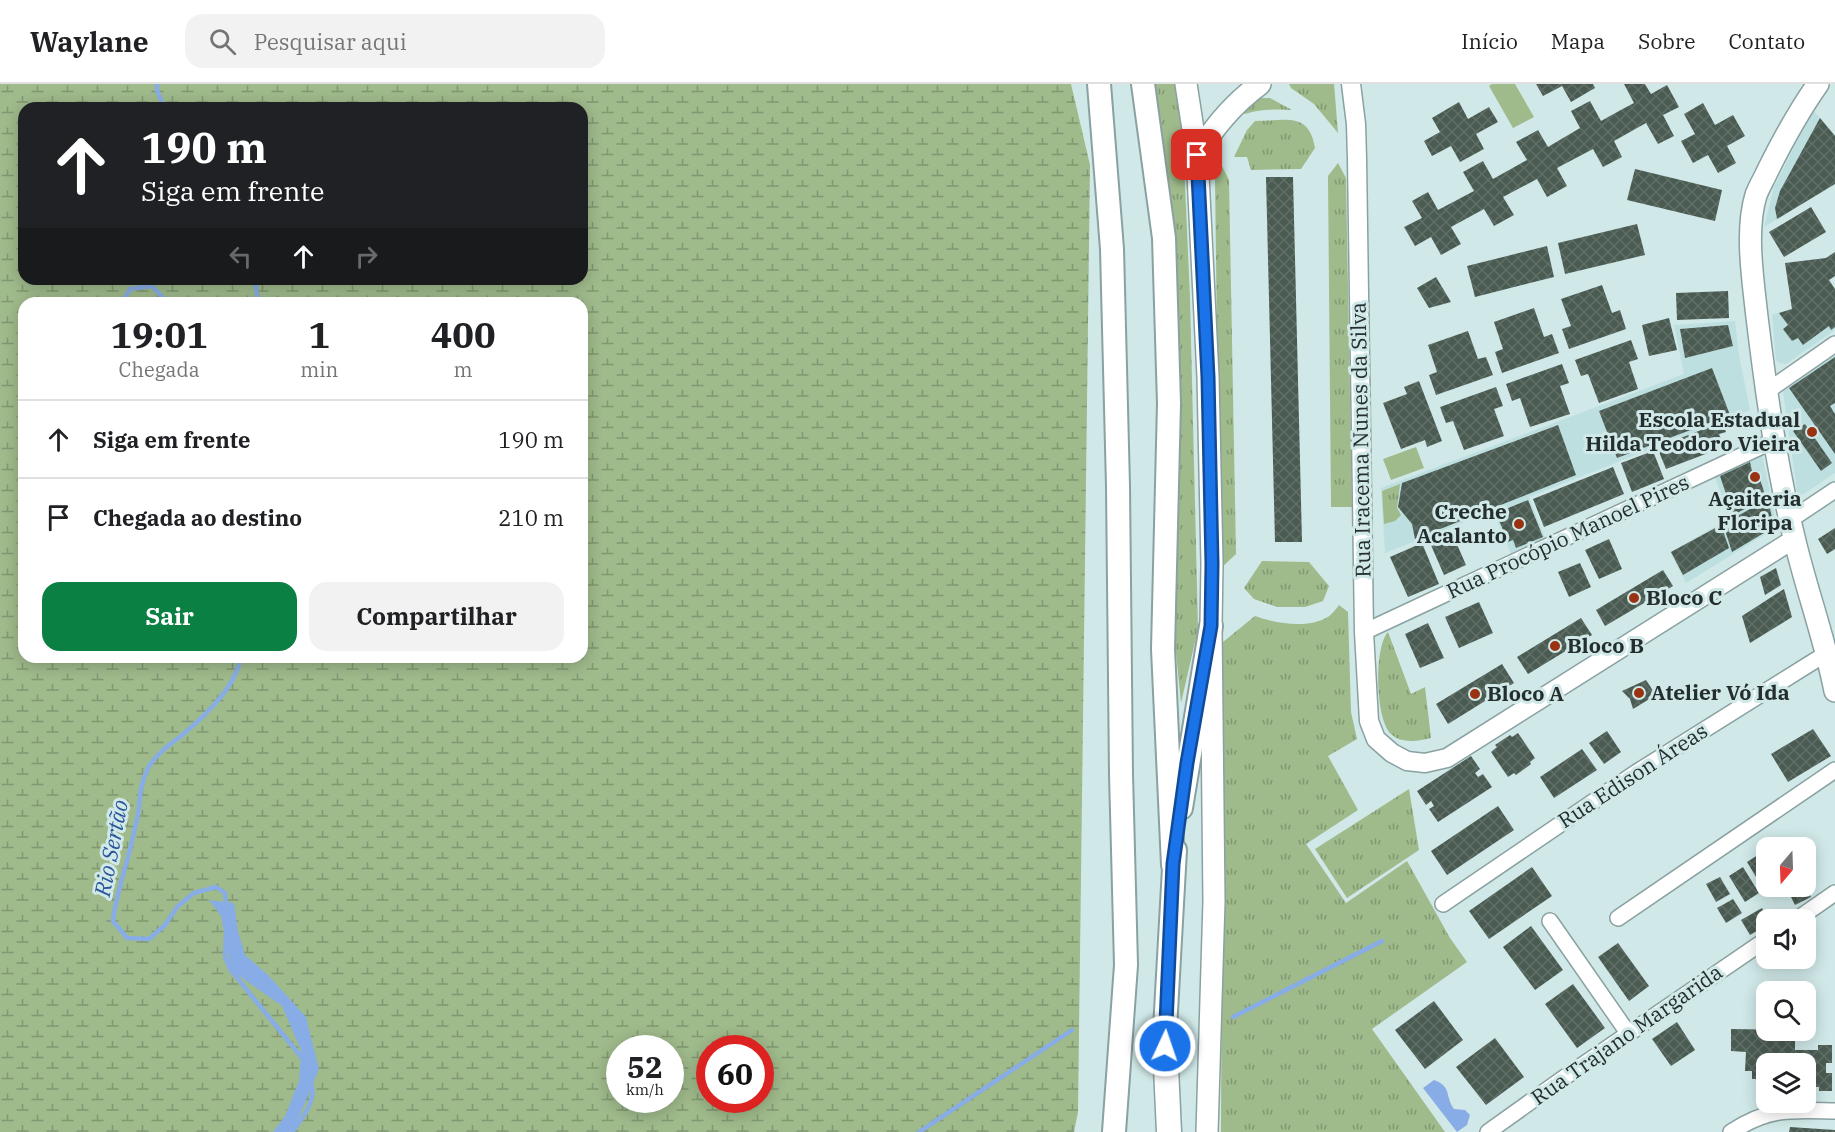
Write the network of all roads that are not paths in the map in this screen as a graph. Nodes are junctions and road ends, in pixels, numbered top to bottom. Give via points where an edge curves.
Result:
1 (1143, 84) edge
2 (1186, 84) edge
3 (1260, 84) edge
4 (1818, 84) edge
5 (1352, 88) edge
6 (1104, 90) edge
7 (1197, 155) junction
8 (1835, 344) edge
9 (1766, 392) junction
10 (1773, 441) junction
11 (1835, 489) edge
12 (1792, 530) junction
13 (1211, 626) junction
14 (1364, 632) junction
15 (1832, 671) edge
16 (1835, 771) edge
17 (1173, 864) junction
18 (1835, 893) edge
19 (1443, 904) dead end
20 (1812, 909) edge
21 (1618, 918) dead end
22 (1550, 921) dead end
23 (1756, 947) edge
24 (1628, 1034) junction
25 (1165, 1046) junction
26 (1835, 1111) edge
27 (1114, 1132) edge
28 (1157, 1132) edge
29 (1169, 1132) edge
30 (1207, 1132) edge
31 (1488, 1132) edge
32 (1731, 1132) edge

1 - 17 main road via 1164,238 1169,403 1163,649
2 - 7 main road
3 - 7 main road via 1235,103
4 - 9 main road via 1779,146 1756,194 1752,216 1751,244
5 - 14 street, Rua Iracema Nunes da Silva via 1357,159
6 - 27 main road via 1118,462 1126,965
7 - 13 main road via 1208,377
8 - 9 street
9 - 10 main road
10 - 12 main road
10 - 14 street, Rua Procópio Manoel Pires
11 - 12 street
12 - 14 street, Rua Iracema Nunes da Silva via 1447,758 1425,763 1407,761 1376,739 1369,721
12 - 15 main road
13 - 17 main road
13 - 30 main road via 1214,901
15 - 19 street, Rua Edison Áreas via 1636,772
16 - 21 street
17 - 25 main road
18 - 20 street
22 - 24 street
23 - 24 street, Rua Trajano Margarida
24 - 31 street, Rua Trajano Margarida
25 - 28 main road
25 - 29 highway
26 - 32 street via 1774,1111

